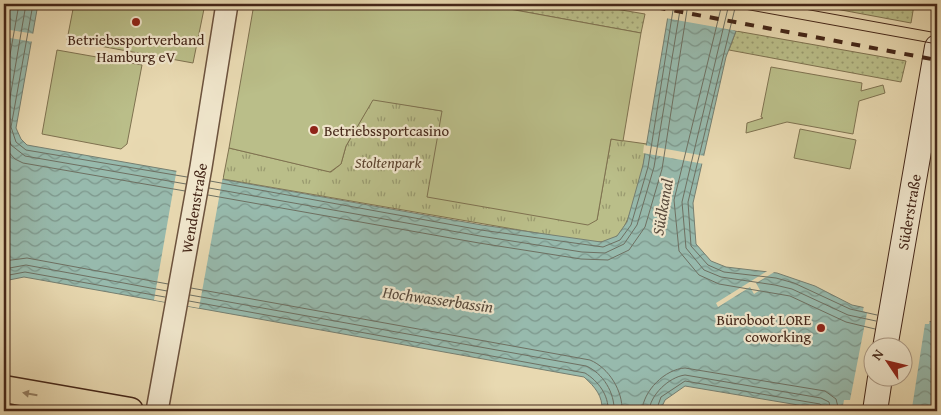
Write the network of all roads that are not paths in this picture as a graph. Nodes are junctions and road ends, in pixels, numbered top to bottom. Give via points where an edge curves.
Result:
1 (227, 4) edge
2 (937, 47) edge
3 (888, 338) edge
4 (878, 388) edge
5 (4, 389) edge
6 (130, 411) edge
7 (156, 411) edge
8 (874, 411) edge

1 - 7 street, Wendenstraße
2 - 3 main road, Süderstraße
4 - 8 main road
6 -> 5 main road

